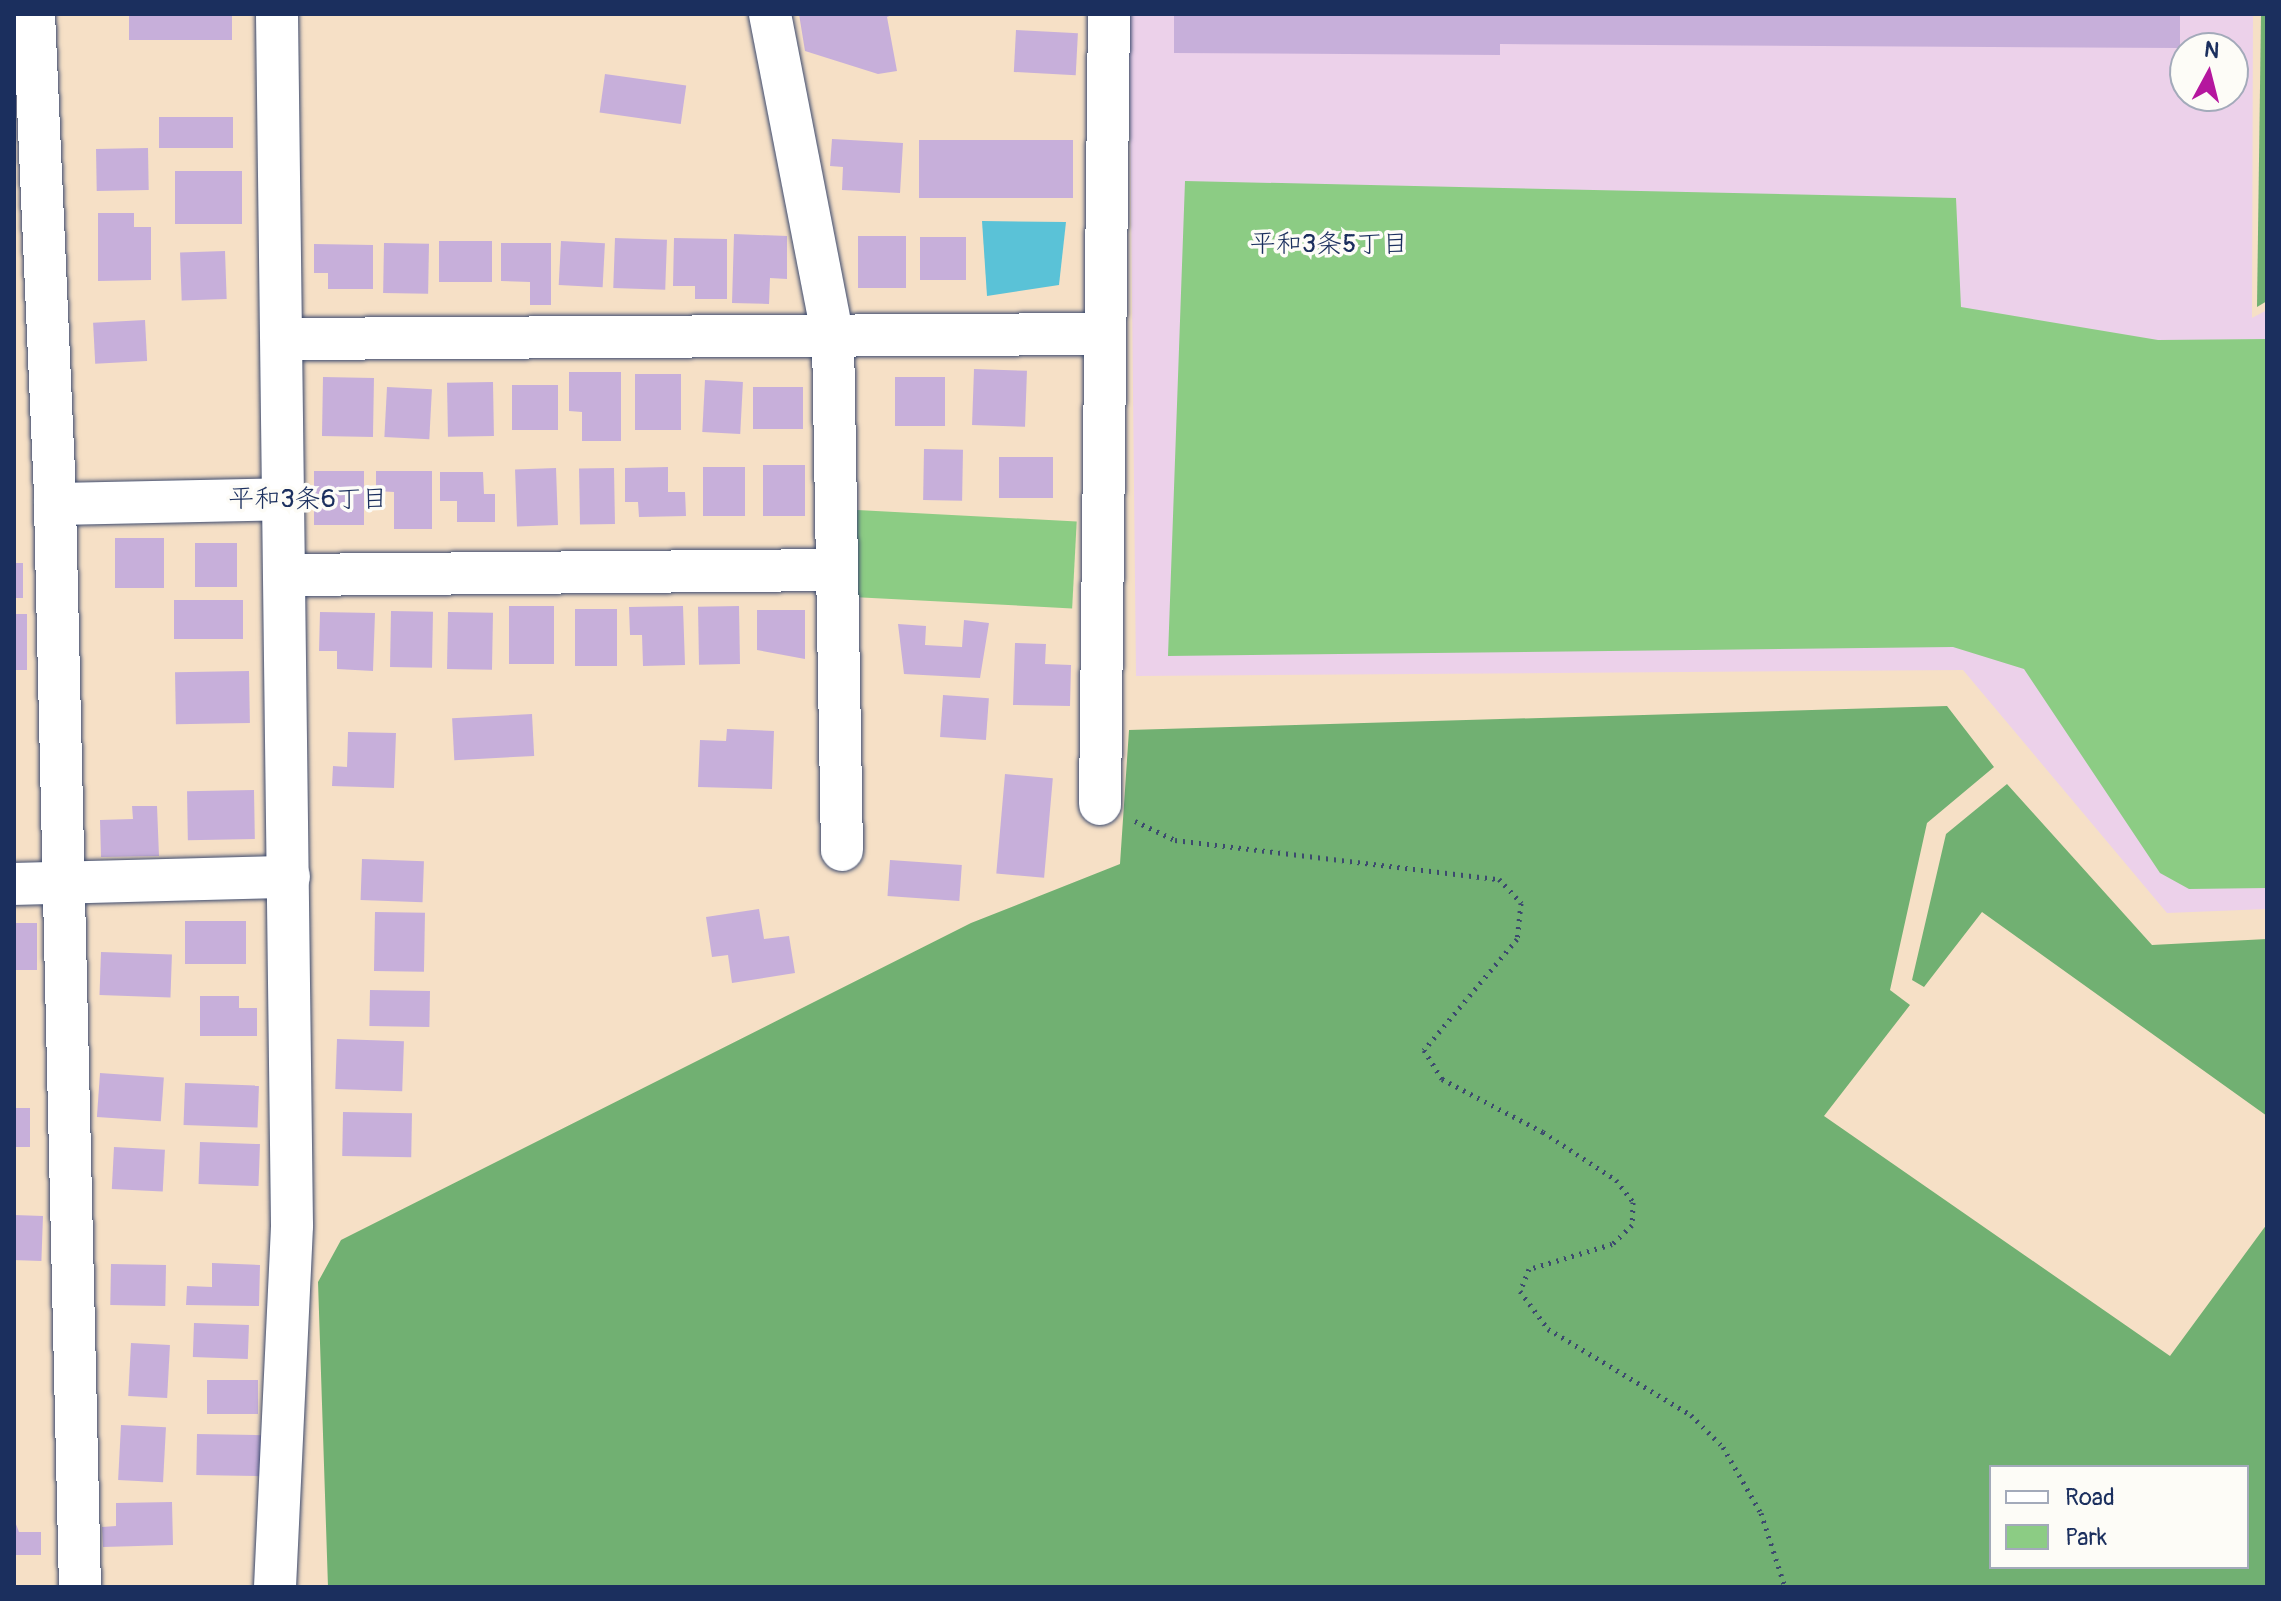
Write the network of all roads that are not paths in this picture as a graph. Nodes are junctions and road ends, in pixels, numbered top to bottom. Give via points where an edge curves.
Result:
1 (34, 14) edge
2 (277, 14) edge
3 (770, 14) edge
4 (1109, 14) edge
5 (27, 293) edge
6 (1105, 334) junction
7 (284, 339) junction
8 (833, 339) junction
9 (286, 499) junction
10 (55, 504) junction
11 (835, 570) junction
12 (286, 575) junction
13 (1100, 804) road end
14 (842, 850) dead end
15 (289, 877) junction
16 (62, 882) junction
17 (14, 884) edge
18 (80, 1587) edge
19 (275, 1587) edge

1 - 5 street
2 - 7 street
3 - 8 street
4 - 6 street
5 - 10 street
6 - 8 street
6 - 13 street
7 - 8 street
7 - 9 street
8 - 11 street
9 - 10 street
9 - 12 street
10 - 16 street
11 - 12 street
11 - 14 street
12 - 15 street
15 - 16 street
15 - 19 street via 292,1225
16 - 17 street
16 - 18 street

